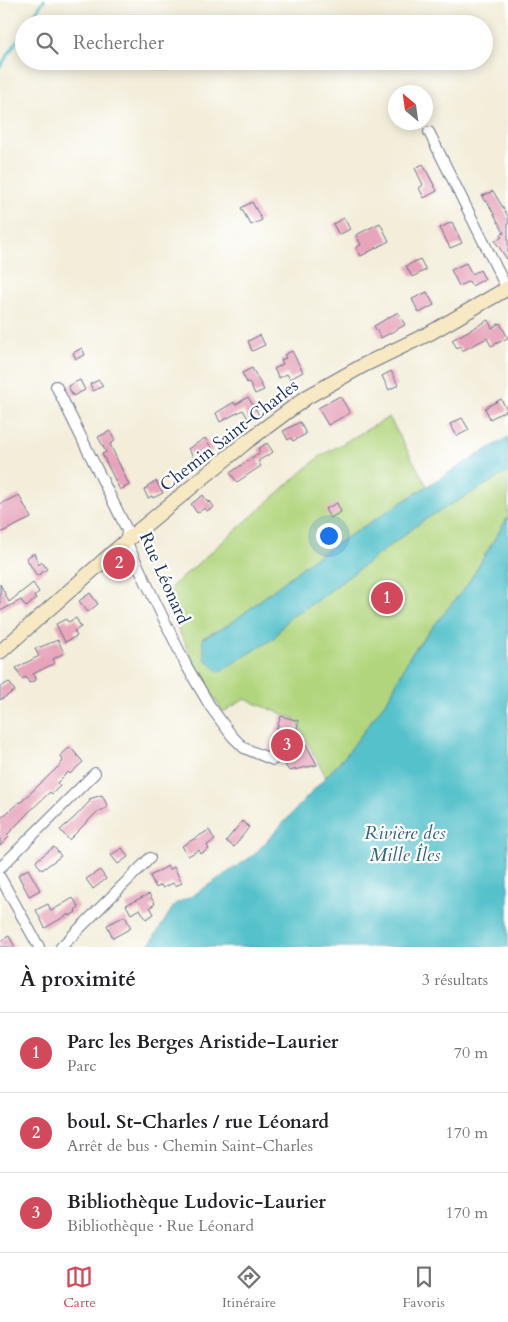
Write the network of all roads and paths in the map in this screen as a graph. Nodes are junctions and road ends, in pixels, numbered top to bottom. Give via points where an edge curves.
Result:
1 (429, 132) dead end
2 (507, 288) edge
3 (56, 386) dead end
4 (126, 541) junction
5 (0, 652) edge
6 (273, 760) dead end
7 (95, 773) dead end
8 (150, 858) dead end
9 (0, 868) edge
10 (0, 877) edge
11 (38, 947) edge
12 (61, 947) edge

1 - 2 street
2 - 4 main road, Chemin Saint-Charles via 430,333 364,364 307,397 245,443
3 - 4 street, Rue Léonard via 127,530
4 - 5 main road, Chemin Saint-Charles
4 - 6 street, Rue Léonard via 186,665 210,706 244,748
7 - 9 street
8 - 12 street
10 - 11 street

